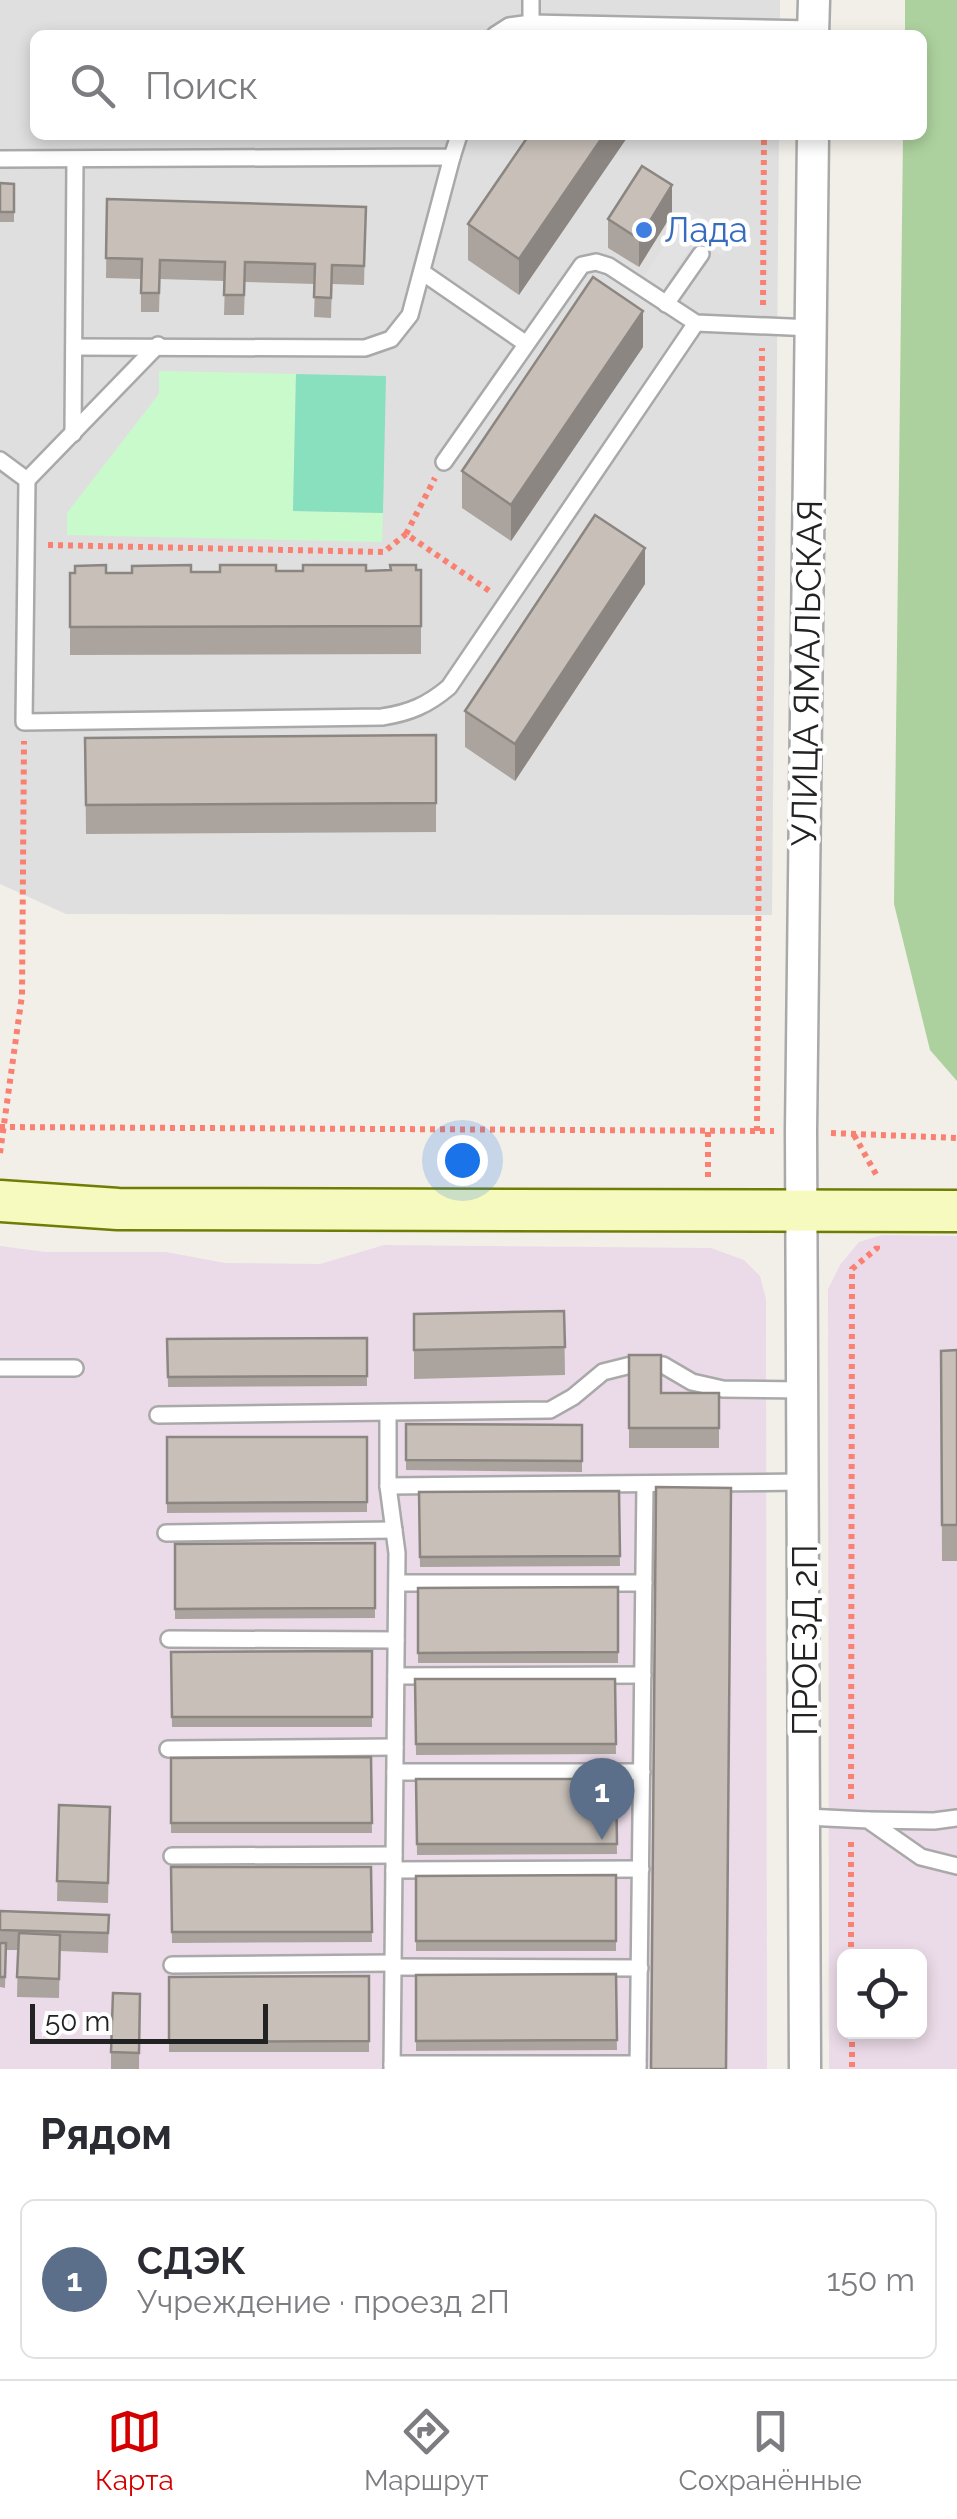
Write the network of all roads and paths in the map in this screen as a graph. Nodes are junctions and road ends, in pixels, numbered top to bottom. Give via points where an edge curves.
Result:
1 (531, 0) edge
2 (814, 21) edge
3 (531, 23) junction
4 (503, 30) edge
5 (457, 140) edge
6 (764, 140) edge
7 (813, 140) edge
8 (452, 157) junction
9 (0, 158) edge
10 (75, 160) junction
11 (701, 254) dead end
12 (422, 272) junction
13 (666, 304) junction
14 (696, 323) junction
15 (762, 326) junction
16 (812, 328) junction
17 (526, 342) junction
18 (158, 345) junction
19 (74, 347) junction
20 (73, 434) junction
21 (0, 460) edge
22 (444, 462) joint
23 (28, 480) junction
24 (406, 534) junction
25 (26, 545) junction
26 (508, 602) junction
27 (24, 722) junction
28 (2, 1128) edge
29 (853, 1134) dead end
30 (957, 1138) edge
31 (0, 1153) edge
32 (0, 1201) edge
33 (803, 1210) junction
34 (957, 1211) edge
35 (852, 1269) dead end
36 (0, 1368) edge
37 (75, 1368) dead end
38 (803, 1390) junction
39 (388, 1413) junction
40 (158, 1414) dead end
41 (804, 1482) junction
42 (645, 1484) junction
43 (388, 1486) junction
44 (394, 1530) junction
45 (166, 1534) dead end
46 (397, 1583) junction
47 (644, 1583) junction
48 (169, 1640) dead end
49 (396, 1640) junction
50 (643, 1675) junction
51 (396, 1676) junction
52 (395, 1747) junction
53 (168, 1749) dead end
54 (395, 1772) junction
55 (642, 1772) junction
56 (806, 1817) junction
57 (957, 1818) edge
58 (851, 1819) junction
59 (868, 1820) junction
60 (172, 1856) dead end
61 (394, 1862) junction
62 (957, 1866) edge
63 (641, 1869) junction
64 (851, 1949) edge
65 (172, 1964) dead end
66 (393, 1965) junction
67 (640, 1968) junction
68 (852, 2039) edge
69 (392, 2067) edge
70 (638, 2067) edge
71 (805, 2069) edge
72 (852, 2069) edge

1 - 3 lane
2 - 3 lane
3 - 4 lane
5 - 8 lane
6 - 15 path
7 - 16 street, УЛИЦА ЯМАЛЬСКАЯ
8 - 10 lane
8 - 12 lane
9 - 10 lane
10 - 19 lane
11 - 13 lane
12 - 17 lane
12 - 18 lane via 410,315 390,338 365,348
13 - 14 lane
13 - 17 lane via 609,266 582,264
14 - 15 lane
14 - 26 lane
15 - 16 lane
15 - 28 path via 757,1132
16 - 33 street, УЛИЦА ЯМАЛЬСКАЯ
17 - 22 lane
18 - 19 lane
18 - 20 lane
19 - 20 lane
20 - 23 lane
21 - 23 lane
22 - 24 path
23 - 25 lane
24 - 25 path via 384,552
24 - 26 path
25 - 27 lane
26 - 27 lane via 449,687 407,713
27 - 28 path via 22,995
28 - 31 path
29 - 30 path
32 - 33 main road via 118,1209
33 - 34 main road
33 - 38 street, ПРОЕЗД 2П
35 - 58 path
36 - 37 lane
38 - 39 lane via 723,1389 692,1382 663,1365 631,1365 603,1372 550,1410
38 - 41 street, ПРОЕЗД 2П
39 - 40 lane
39 - 43 lane
41 - 42 lane
41 - 56 street, ПРОЕЗД 2П
42 - 43 lane
42 - 47 lane
43 - 44 lane
44 - 45 lane
44 - 46 lane
46 - 47 lane
46 - 49 lane
47 - 50 lane
48 - 49 lane
49 - 51 lane
50 - 51 lane
50 - 55 lane
51 - 52 lane
52 - 53 lane
52 - 54 lane
54 - 55 lane
54 - 61 lane
55 - 63 lane
56 - 58 lane
56 - 71 street, ПРОЕЗД 2П
57 - 59 lane
58 - 59 lane
58 - 64 path
59 - 62 lane via 921,1857
60 - 61 lane
61 - 63 lane
61 - 66 lane
63 - 67 lane
65 - 66 lane
66 - 67 lane
66 - 69 lane
67 - 70 lane
68 - 72 path
69 - 70 lane

